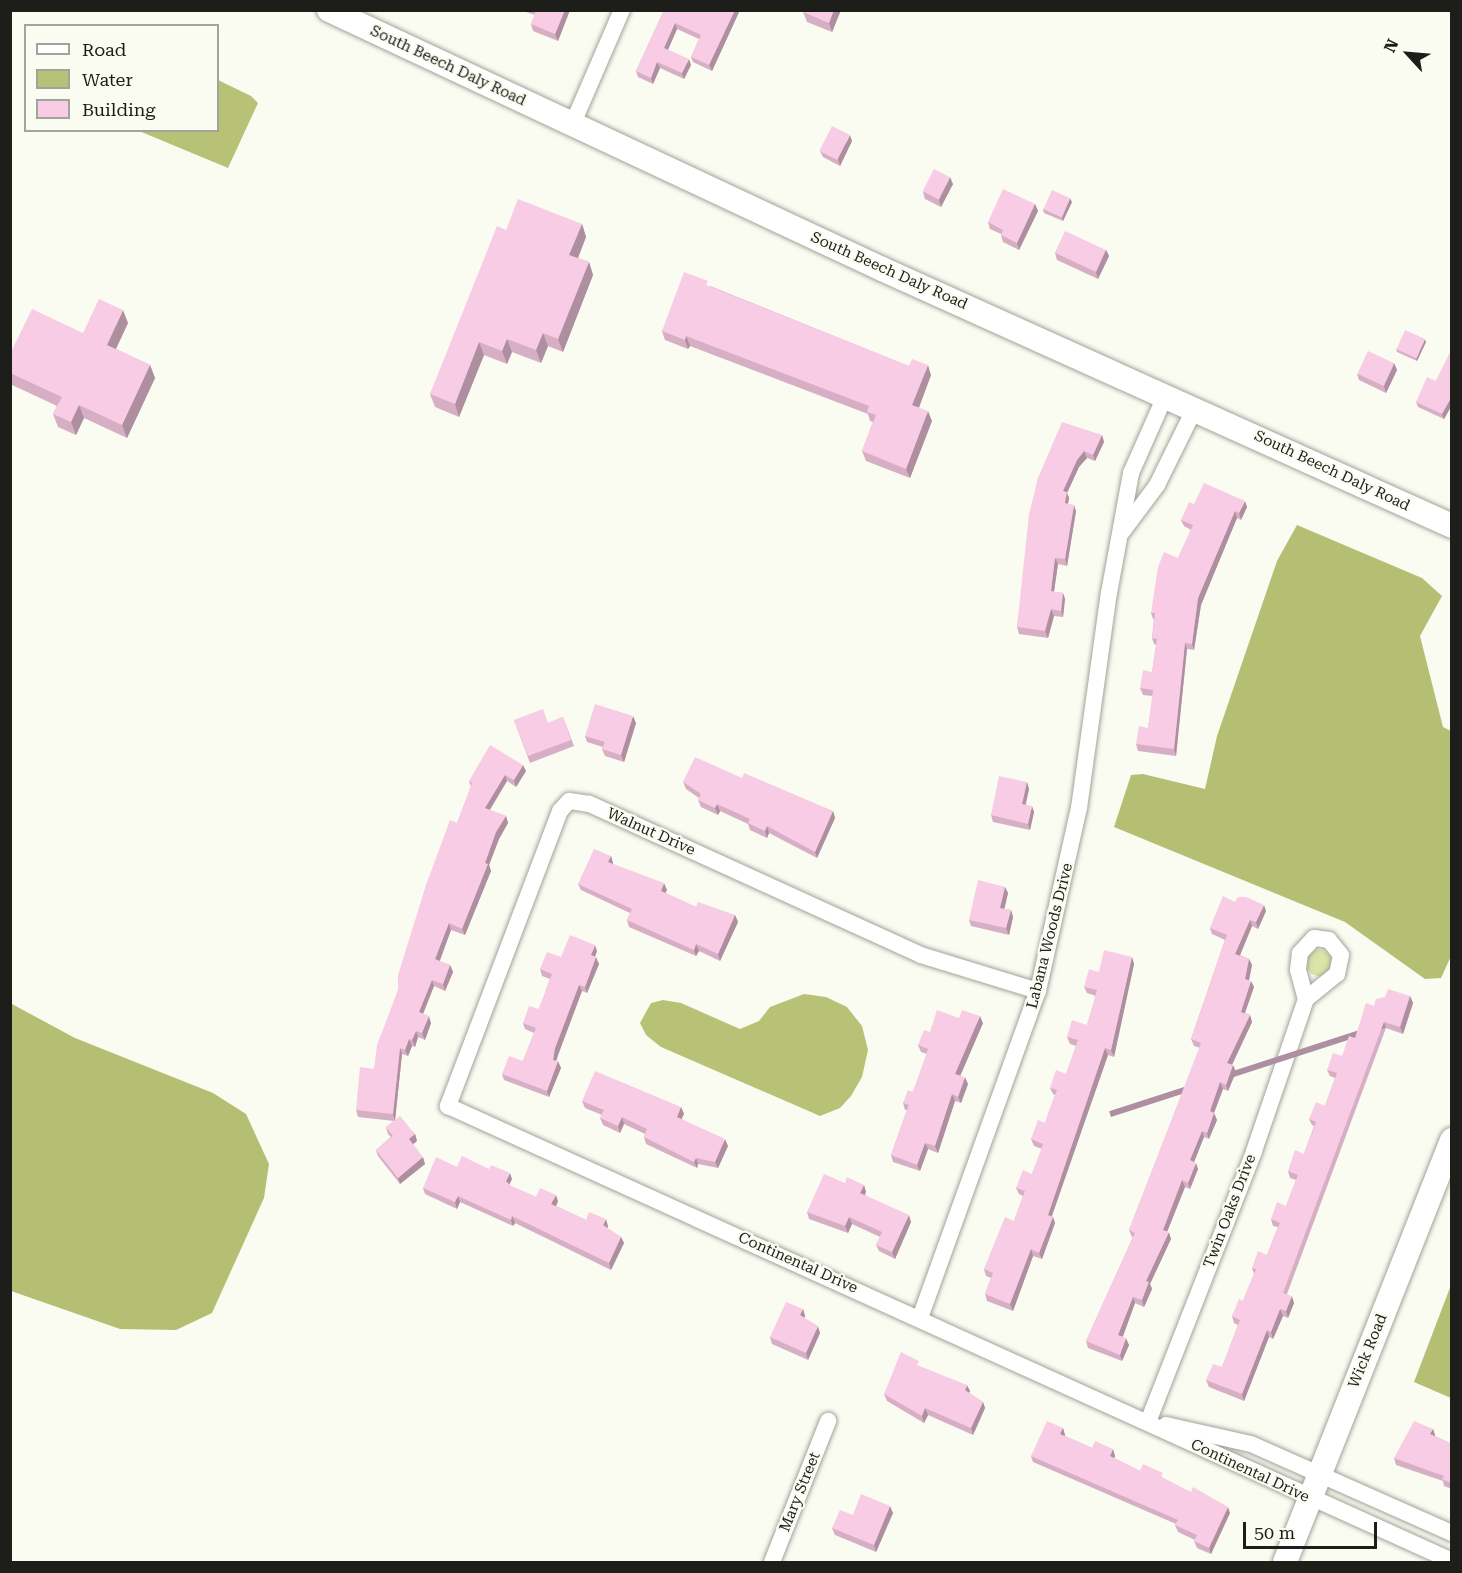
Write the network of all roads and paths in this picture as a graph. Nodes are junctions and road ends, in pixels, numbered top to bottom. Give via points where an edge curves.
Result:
1 (329, 10) edge
2 (622, 10) edge
3 (360, 17) edge
4 (573, 123) junction
5 (1166, 394) junction
6 (1195, 408) junction
7 (1452, 526) edge
8 (1118, 538) junction
9 (1038, 991) junction
10 (1306, 999) dead end
11 (448, 1106) joint
12 (1452, 1140) edge
13 (920, 1318) junction
14 (828, 1421) dead end
15 (1148, 1422) junction
16 (1319, 1473) junction
17 (1310, 1500) junction
18 (1452, 1533) edge
19 (1452, 1561) edge
20 (772, 1563) edge
21 (1286, 1563) edge

1 - 3 street, South Beech Daly Road
2 - 4 street
3 - 4 street, South Beech Daly Road
4 - 5 street, South Beech Daly Road via 882,269
5 - 6 street, South Beech Daly Road
5 - 8 street, Labana Woods Drive via 1131,473
6 - 7 street, South Beech Daly Road
6 - 8 street, Labana Woods Drive via 1157,485
8 - 9 street, Labana Woods Drive via 1079,808
9 - 11 street, Walnut Drive via 921,955 589,804 569,801 560,811
9 - 13 street, Labana Woods Drive
10 - 15 street, Twin Oaks Drive via 1254,1151
11 - 13 street, Continental Drive
12 - 16 street, Wick Road
13 - 15 street, Continental Drive
14 - 20 street, Mary Street
15 - 16 street, Continental Drive via 1251,1444
15 - 17 street, Continental Drive
16 - 17 street, Wick Road
16 - 18 street, Continental Drive
17 - 19 street, Continental Drive
17 - 21 street, Wick Road

